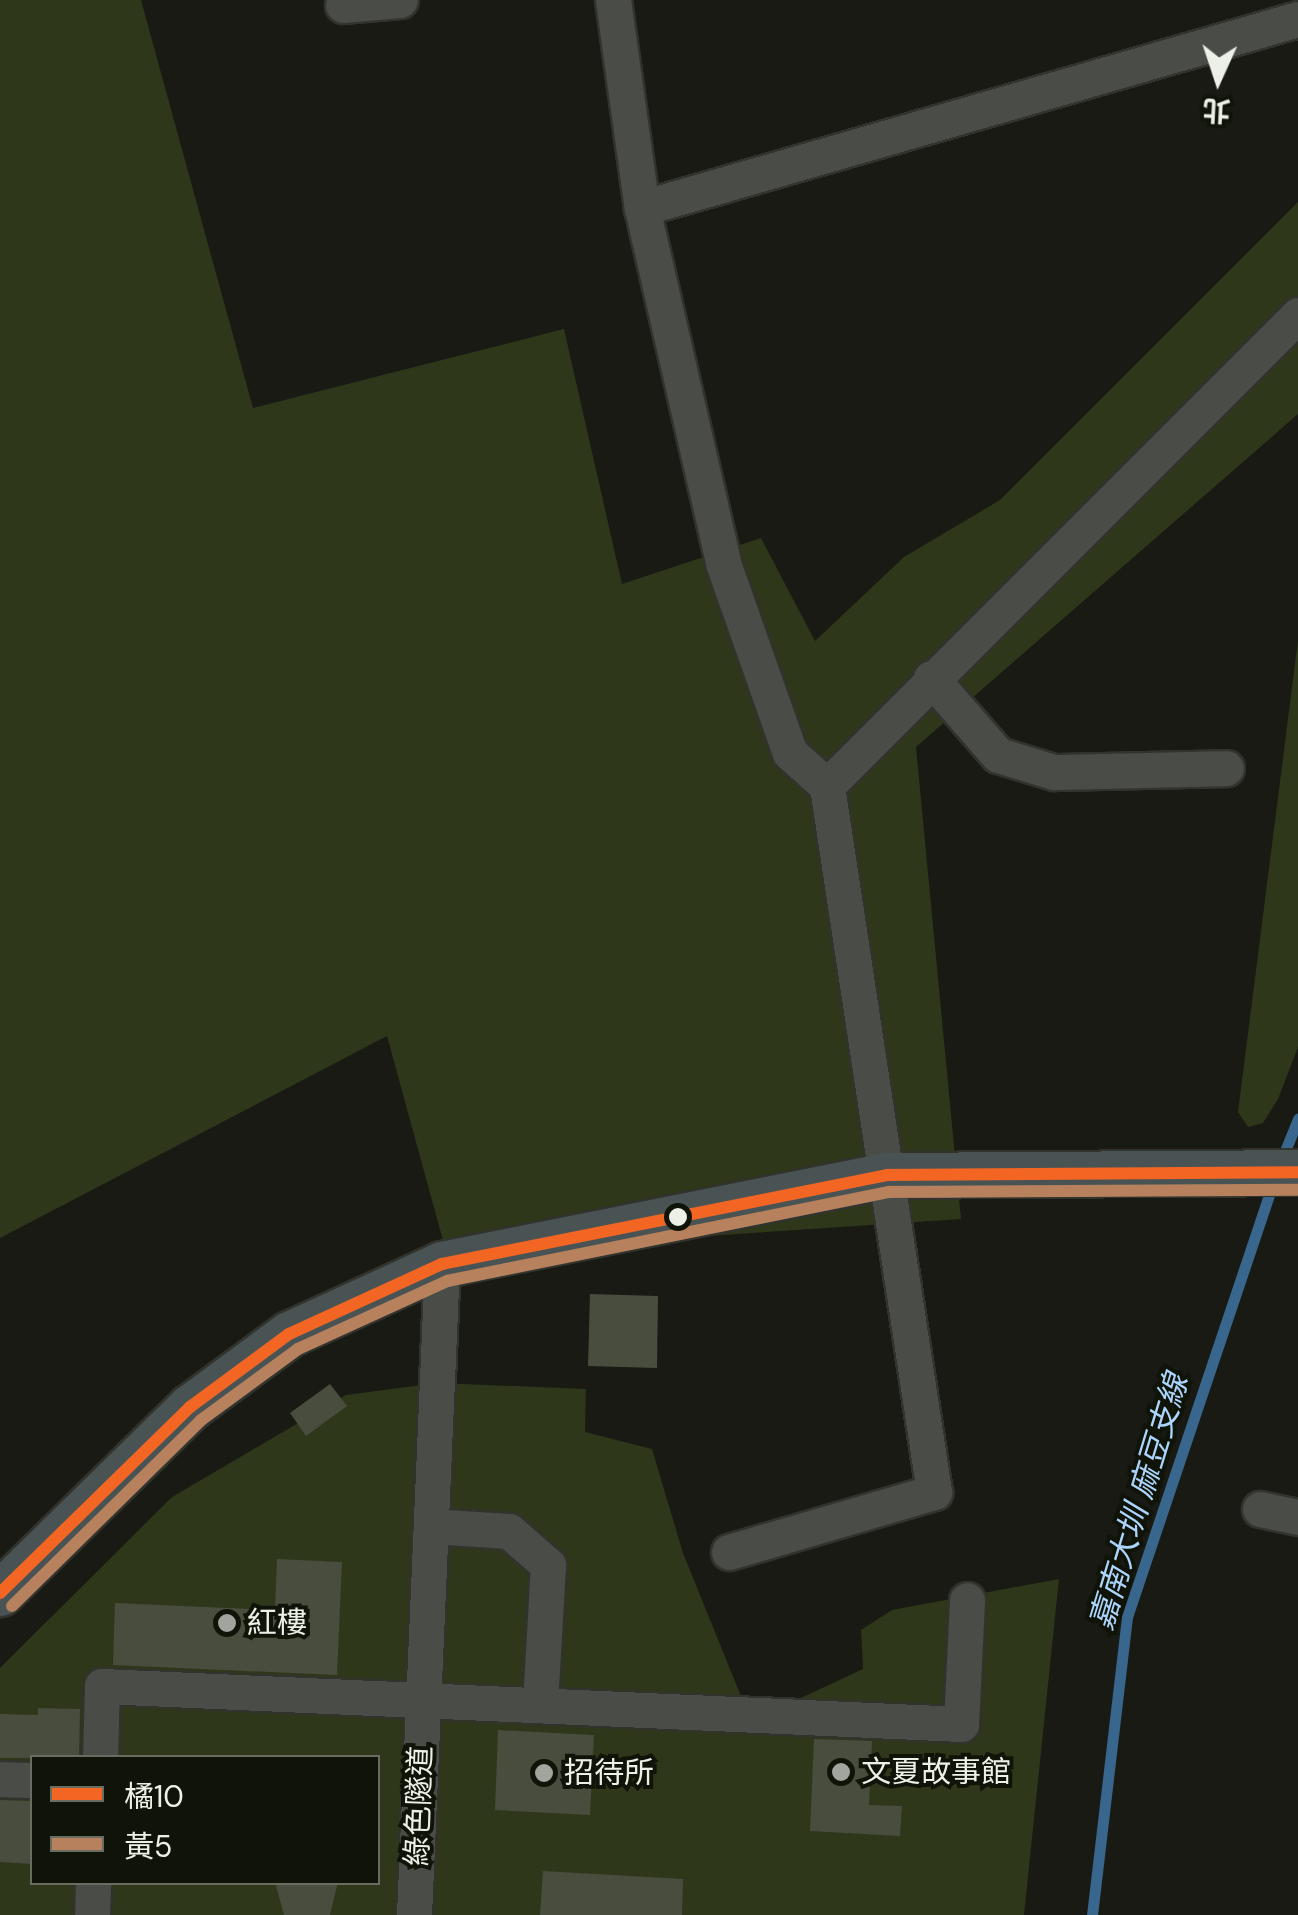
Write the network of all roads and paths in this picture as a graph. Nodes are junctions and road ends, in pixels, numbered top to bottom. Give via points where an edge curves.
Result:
1 (400, 0) edge
2 (613, 0) edge
3 (343, 6) dead end
4 (1298, 19) edge
5 (642, 208) junction
6 (1298, 314) edge
7 (931, 678) junction
8 (1226, 768) dead end
9 (826, 786) junction
10 (1298, 1172) edge
11 (886, 1175) junction
12 (442, 1264) junction
13 (1260, 1509) dead end
14 (1298, 1517) edge
15 (431, 1526) junction
16 (728, 1552) dead end
17 (0, 1593) edge
18 (966, 1600) dead end
19 (424, 1697) junction
20 (540, 1704) junction
21 (100, 1755) edge
22 (0, 1778) edge
23 (30, 1780) edge
24 (94, 1885) edge
25 (92, 1915) edge
26 (414, 1915) edge

1 - 3 street
2 - 5 street
4 - 5 street
5 - 9 street via 747,650 790,753
6 - 7 street
7 - 8 street via 998,755 1035,767 1112,776
7 - 9 street
9 - 11 street
10 - 11 main road
11 - 12 main road
11 - 16 street via 934,1492
12 - 15 street, 綠色隧道
12 - 17 main road via 290,1334 190,1407
13 - 14 street
15 - 19 street, 綠色隧道
15 - 20 street via 509,1532 548,1566
18 - 20 street via 960,1724
19 - 20 street
19 - 21 street via 102,1686
19 - 26 street, 綠色隧道
22 - 23 street
24 - 25 street

